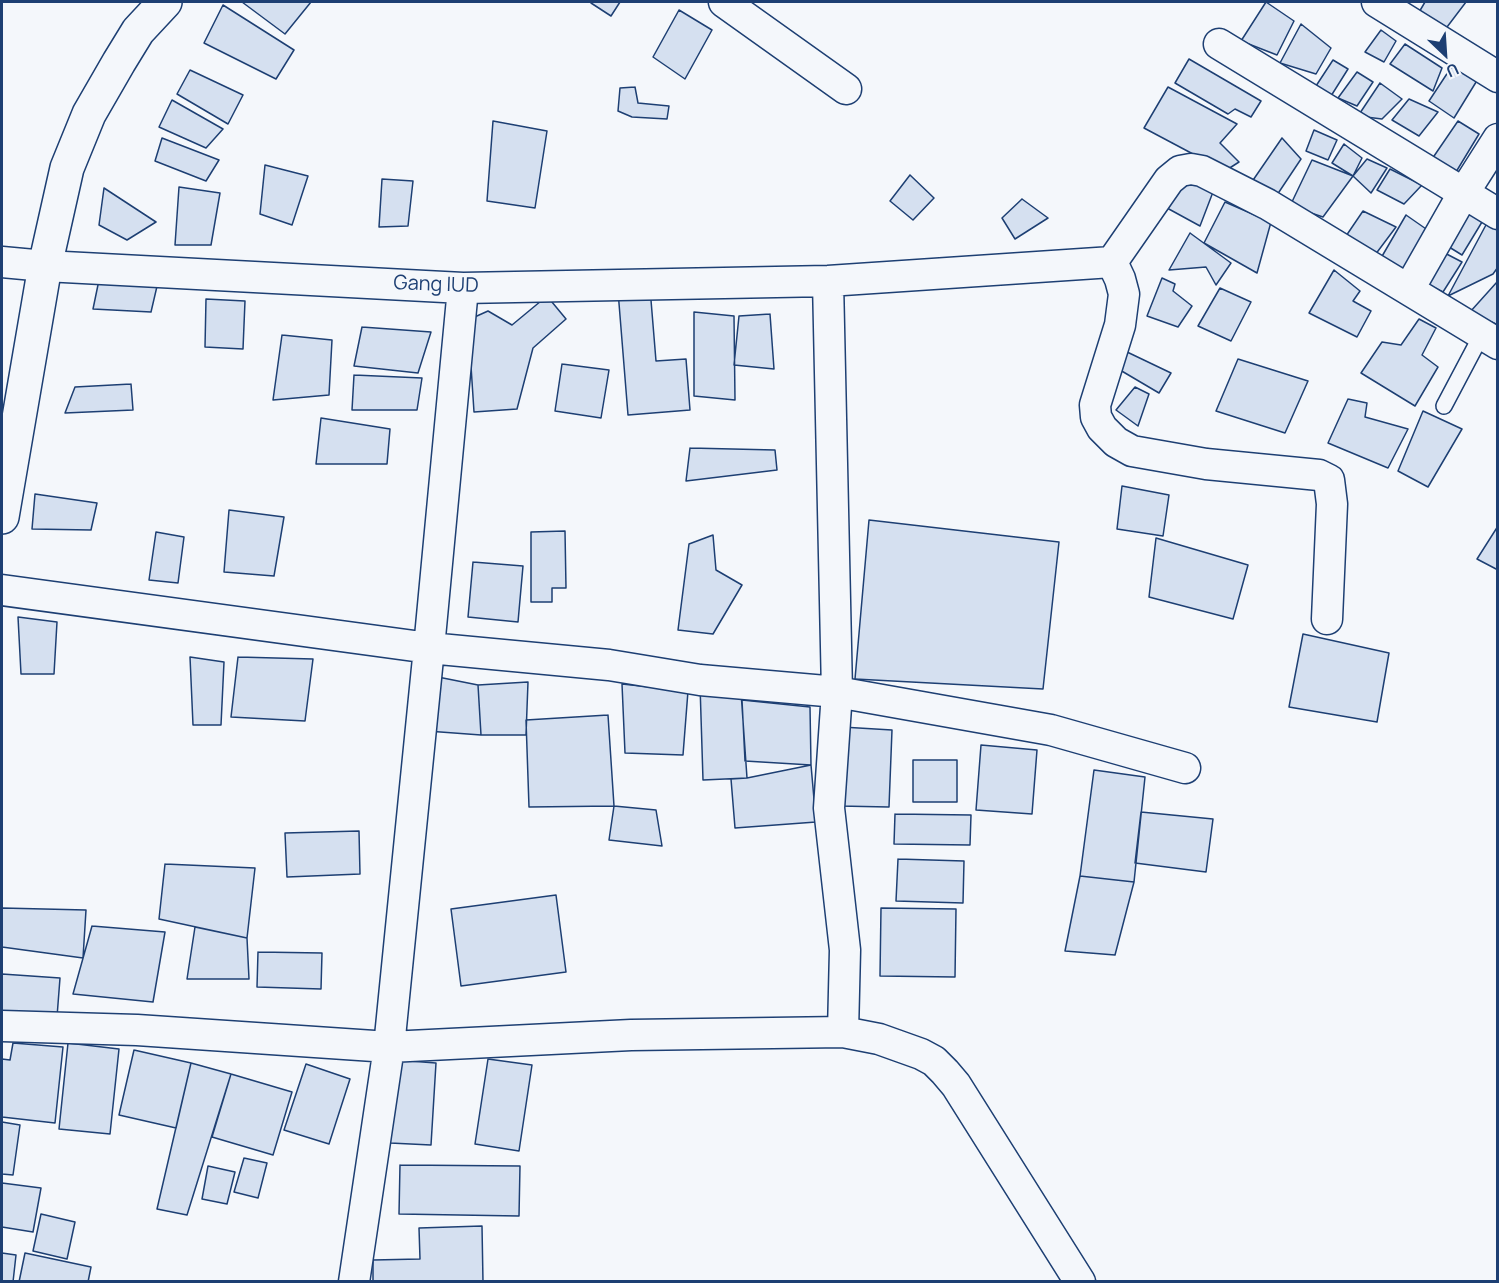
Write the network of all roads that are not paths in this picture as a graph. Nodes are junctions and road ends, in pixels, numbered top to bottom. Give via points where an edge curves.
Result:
1 (165, 2) edge
2 (723, 2) edge
3 (1377, 2) edge
4 (1219, 44) dead end
5 (1497, 77) edge
6 (846, 89) dead end
7 (1497, 140) edge
8 (1463, 194) junction
9 (1497, 214) edge
10 (2, 262) edge
11 (1112, 262) junction
12 (45, 266) junction
13 (828, 280) junction
14 (463, 288) junction
15 (1408, 289) junction
16 (1490, 339) edge
17 (1444, 406) dead end
18 (2, 518) edge
19 (2, 590) edge
20 (1327, 619) dead end
21 (429, 648) junction
22 (837, 692) junction
23 (1185, 768) dead end
24 (2, 1026) edge
25 (843, 1032) junction
26 (389, 1047) junction
27 (354, 1281) edge
28 (1080, 1281) edge

1 - 12 street via 138,31 89,114 67,168
2 - 6 street
3 - 5 street
4 - 8 street
7 - 8 street
8 - 9 street
8 - 15 street
10 - 12 street, Gang IUD
11 - 13 street, Gang IUD
11 - 15 street via 1169,180 1180,171 1191,169 1267,204
11 - 20 street via 1124,294 1120,325 1095,405 1102,428 1132,451 1206,464 1319,475 1329,480 1332,504
12 - 14 street, Gang IUD
12 - 18 street
13 - 14 street, Gang IUD
13 - 22 street
14 - 21 street
15 - 16 street
16 - 17 lane
19 - 21 street
21 - 22 street via 609,664 700,680
21 - 26 street
22 - 23 street via 1051,730
22 - 25 street via 829,807 845,950
24 - 26 street via 137,1030
25 - 26 street via 631,1035
25 - 28 street via 879,1039 921,1054 945,1072
26 - 27 street

